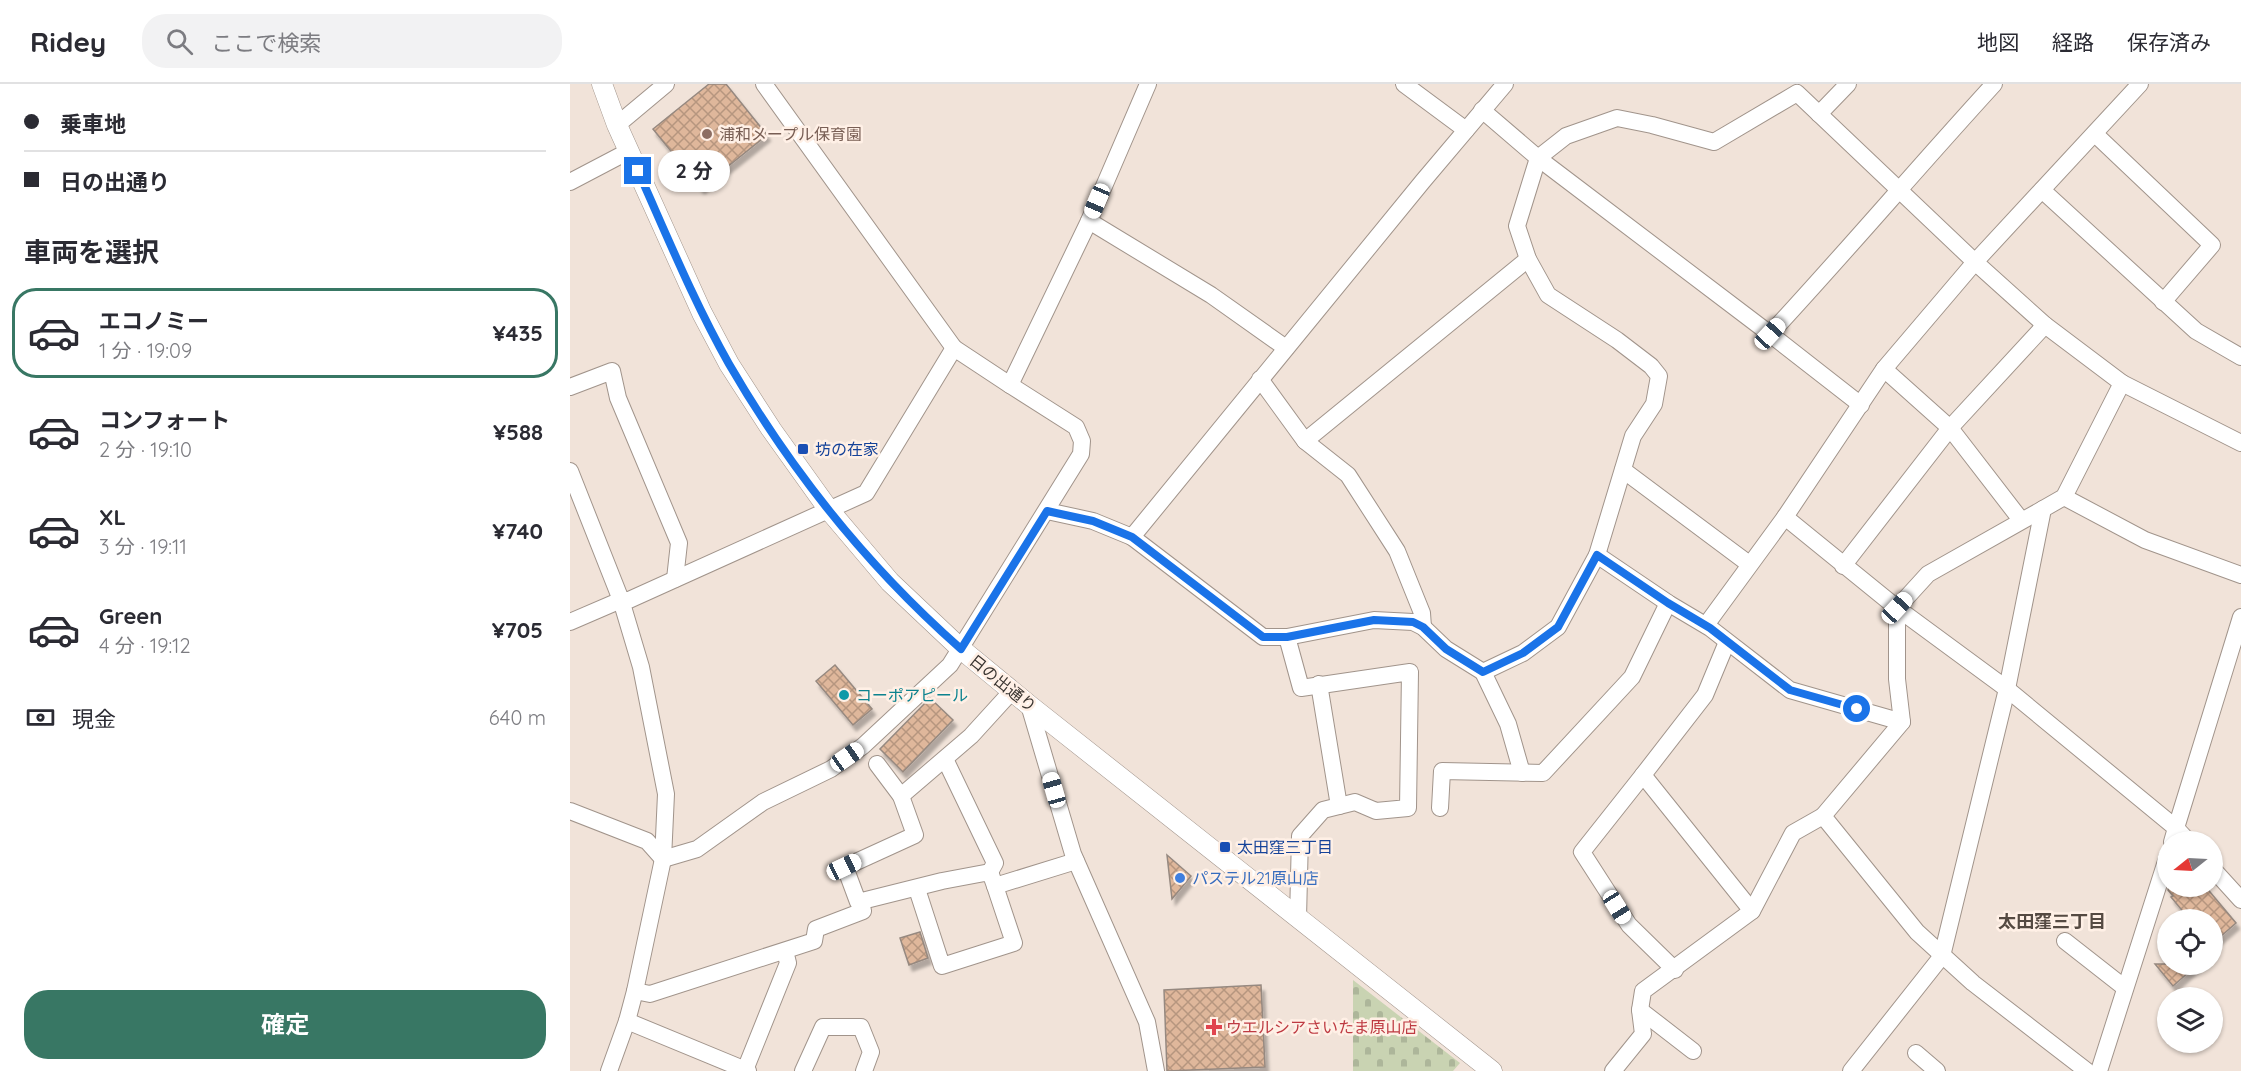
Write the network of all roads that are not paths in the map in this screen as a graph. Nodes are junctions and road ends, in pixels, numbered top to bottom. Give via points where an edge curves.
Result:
1 (602, 84) edge
2 (666, 84) edge
3 (764, 84) edge
4 (1148, 84) edge
5 (1404, 84) edge
6 (1505, 84) edge
7 (1848, 84) edge
8 (1994, 84) edge
9 (2140, 84) edge
10 (1482, 110) junction
11 (1819, 114) junction
12 (617, 124) junction
13 (1466, 130) junction
14 (2095, 134) junction
15 (629, 151) junction
16 (1538, 158) junction
17 (570, 182) edge
18 (1899, 188) junction
19 (2042, 190) junction
20 (1089, 221) junction
21 (1528, 260) junction
22 (1975, 262) junction
23 (2163, 302) junction
24 (2045, 325) junction
25 (1770, 334) junction
26 (954, 348) junction
27 (1286, 348) junction
28 (2241, 357) edge
29 (1884, 369) junction
30 (1260, 379) junction
31 (2122, 383) junction
32 (1010, 385) junction
33 (570, 387) edge
34 (1861, 405) junction
35 (1950, 428) junction
36 (1305, 441) junction
37 (2241, 443) edge
38 (1623, 470) junction
39 (570, 471) edge
40 (2064, 497) junction
41 (2043, 509) junction
42 (829, 510) junction
43 (1047, 511) junction
44 (1785, 517) junction
45 (2021, 520) junction
46 (1132, 537) junction
47 (1597, 555) junction
48 (1749, 564) junction
49 (1843, 566) junction
50 (2241, 575) edge
51 (675, 579) junction
52 (621, 600) junction
53 (1668, 603) junction
54 (1897, 608) junction
55 (2241, 617) edge
56 (570, 622) edge
57 (1706, 625) junction
58 (1423, 627) junction
59 (1287, 637) junction
60 (1727, 642) junction
61 (961, 649) junction
62 (1483, 672) junction
63 (1319, 684) junction
64 (2007, 688) junction
65 (1012, 691) junction
66 (1029, 705) junction
67 (1902, 722) junction
68 (945, 759) junction
69 (877, 764) dead end
70 (1522, 773) junction
71 (1643, 775) junction
72 (901, 796) junction
73 (1339, 806) junction
74 (1440, 808) dead end
75 (570, 811) edge
76 (1823, 816) junction
77 (2169, 831) edge
78 (2175, 831) edge
79 (663, 859) junction
80 (1076, 861) junction
81 (992, 879) junction
82 (2223, 880) edge
83 (917, 889) junction
84 (2157, 889) edge
85 (2241, 900) edge
86 (861, 902) junction
87 (1752, 911) junction
88 (1298, 918) junction
89 (2066, 941) dead end
90 (785, 951) junction
91 (1942, 956) junction
92 (1674, 970) junction
93 (2125, 988) junction
94 (635, 991) junction
95 (1640, 1010) junction
96 (627, 1021) junction
97 (1693, 1051) dead end
98 (1916, 1053) dead end
99 (746, 1070) edge
100 (609, 1071) edge
101 (803, 1071) edge
102 (864, 1071) edge
103 (1156, 1071) edge
104 (1492, 1071) edge
105 (1613, 1071) edge
106 (1851, 1071) edge
107 (1937, 1071) edge
108 (2087, 1071) edge
109 (2099, 1071) edge

1 - 12 street, 日の出通り
2 - 12 street
3 - 26 street
4 - 20 street
5 - 13 street
6 - 10 street
7 - 11 street
8 - 18 street
9 - 14 street
10 - 13 street
10 - 16 street
11 - 16 street via 1797,93 1714,142 1617,118 1566,136
11 - 18 street
12 - 15 street, 日の出通り
13 - 27 street
14 - 19 street
14 - 23 street via 2212,245
15 - 17 street
15 - 42 street, 日の出通り via 729,364
16 - 21 street via 1517,226
16 - 25 street
18 - 22 street
18 - 25 street
19 - 22 street
19 - 23 street
20 - 27 street via 1211,296
20 - 32 street
21 - 36 street
21 - 38 street via 1548,295 1617,340 1659,376 1654,404 1634,436
22 - 24 street
22 - 29 street
23 - 28 street via 2196,332
24 - 31 street
24 - 35 street
25 - 34 street
26 - 32 street
26 - 42 street via 866,493
27 - 30 street
29 - 34 street
29 - 35 street
30 - 36 street
30 - 46 street
31 - 37 street
31 - 40 street
32 - 43 street via 1076,427 1082,441 1081,454
33 - 51 street via 612,371 618,398 679,543
34 - 44 street
35 - 45 street
35 - 49 street
36 - 58 street via 1348,475 1397,551 1422,613
38 - 47 street
38 - 48 street
39 - 52 street
40 - 41 street
40 - 50 street via 2145,540
41 - 45 street
41 - 64 street
42 - 51 street
42 - 61 street, 日の出通り via 890,582
43 - 46 street via 1093,521
43 - 61 street
44 - 48 street
44 - 49 street
45 - 54 street via 1928,574
46 - 59 street via 1263,637
47 - 53 street
47 - 62 street via 1558,627 1523,653
48 - 57 street
49 - 54 street
51 - 52 street
52 - 56 street
52 - 79 street via 641,667 666,794
53 - 57 street
53 - 70 street via 1632,677 1543,773
54 - 64 street
54 - 67 street via 1897,679
55 - 78 street
57 - 60 street
58 - 59 street via 1413,622 1374,620
58 - 62 street via 1446,649
59 - 63 street via 1301,688
60 - 67 street via 1790,690
60 - 71 street via 1705,694
61 - 65 street, 日の出通り
61 - 79 street via 950,665 864,746 763,802 697,849
62 - 70 street via 1508,724
63 - 73 street
63 - 73 street via 1410,672 1408,808 1376,811 1355,802
64 - 77 street
64 - 91 street
65 - 66 street, 日の出通り
65 - 68 street
66 - 80 street
66 - 88 street, 日の出通り
67 - 76 street
68 - 72 street
68 - 81 street via 995,863
69 - 72 street
70 - 74 street via 1442,771
71 - 87 street
71 - 92 street via 1582,852 1629,925
72 - 86 street via 915,835 844,867
73 - 88 street via 1323,810 1300,836
75 - 79 street via 647,841
76 - 87 street via 1793,833
76 - 91 street via 1917,932
79 - 94 street
80 - 81 street
80 - 103 street via 1147,1022
81 - 83 street via 942,881
81 - 83 street via 1014,943 942,966
82 - 85 street
83 - 86 street
84 - 93 street
86 - 90 street via 863,911 816,929 814,941
87 - 92 street
88 - 104 street, 日の出通り
89 - 93 street
90 - 94 street via 650,994
90 - 99 street via 788,963
91 - 106 street
91 - 108 street
92 - 95 street via 1643,991
93 - 109 street
94 - 96 street
95 - 97 street
95 - 105 street via 1642,1034
96 - 99 street
96 - 100 street
98 - 107 street
101 - 102 street via 823,1027 861,1027 871,1052

